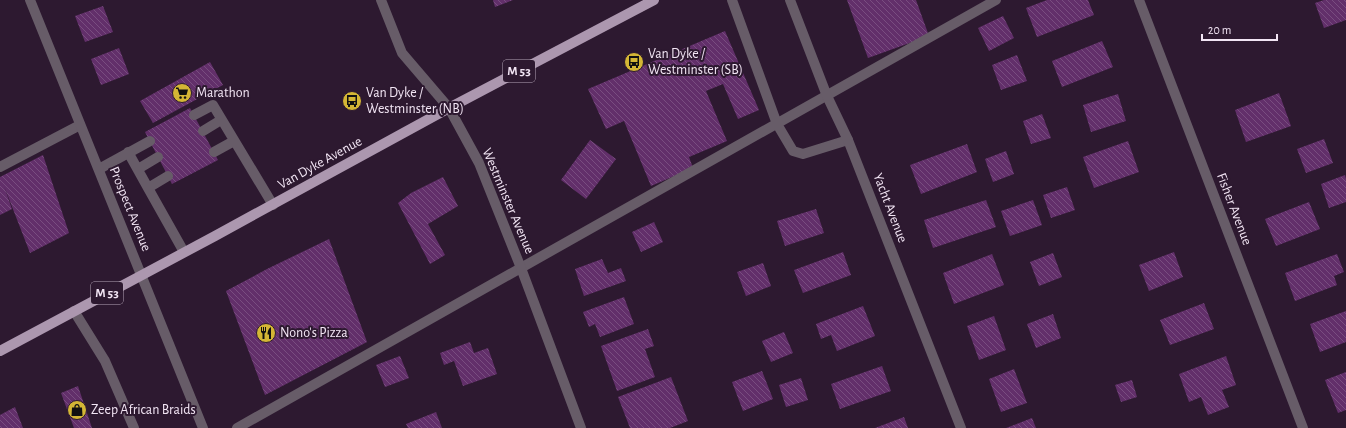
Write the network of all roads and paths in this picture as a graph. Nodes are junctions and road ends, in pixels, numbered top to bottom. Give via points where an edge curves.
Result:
1 (30, 0) edge
2 (381, 0) edge
3 (654, 0) edge
4 (732, 0) edge
5 (790, 0) edge
6 (996, 0) edge
7 (1139, 0) edge
8 (827, 96) junction
9 (449, 108) junction
10 (194, 115) dead end
11 (221, 120) junction
12 (777, 124) junction
13 (80, 125) junction
14 (202, 131) dead end
15 (848, 140) junction
16 (150, 141) dead end
17 (234, 141) junction
18 (128, 152) junction
19 (214, 152) dead end
20 (158, 157) dead end
21 (0, 167) edge
22 (138, 169) junction
23 (99, 170) junction
24 (168, 176) dead end
25 (148, 188) junction
26 (273, 205) junction
27 (184, 252) junction
28 (521, 268) junction
29 (142, 275) junction
30 (74, 311) junction
31 (0, 351) edge
32 (134, 428) edge
33 (203, 428) edge
34 (237, 428) edge
35 (581, 428) edge
36 (961, 428) edge
37 (1303, 428) edge

1 - 13 street, Prospect Avenue
2 - 9 street, Westminster Avenue via 402,53
3 - 9 main road, Van Dyke Avenue / M 53
4 - 12 street
5 - 8 street, Yacht Avenue
6 - 8 street
7 - 37 street, Fisher Avenue
8 - 12 street
8 - 15 street, Yacht Avenue
9 - 26 main road, Van Dyke Avenue / M 53
9 - 28 street, Westminster Avenue via 479,163
10 - 11 street via 212,105
11 - 14 street
11 - 17 street
12 - 15 street via 793,151 803,154
12 - 28 street
13 - 21 street
13 - 23 street, Prospect Avenue
15 - 36 street, Yacht Avenue
16 - 18 street
17 - 19 street
17 - 26 street
18 - 22 street
18 - 23 street
20 - 22 street
22 - 25 street
23 - 29 street, Prospect Avenue
24 - 25 street
25 - 27 street
26 - 27 main road, Van Dyke Avenue / M 53
27 - 29 main road, Van Dyke Avenue / M 53
28 - 34 street
28 - 35 street, Westminster Avenue
29 - 30 main road, Van Dyke Avenue / M 53
29 - 33 street, Prospect Avenue
30 - 31 main road, Van Dyke Avenue / M 53
30 - 32 street via 105,361

